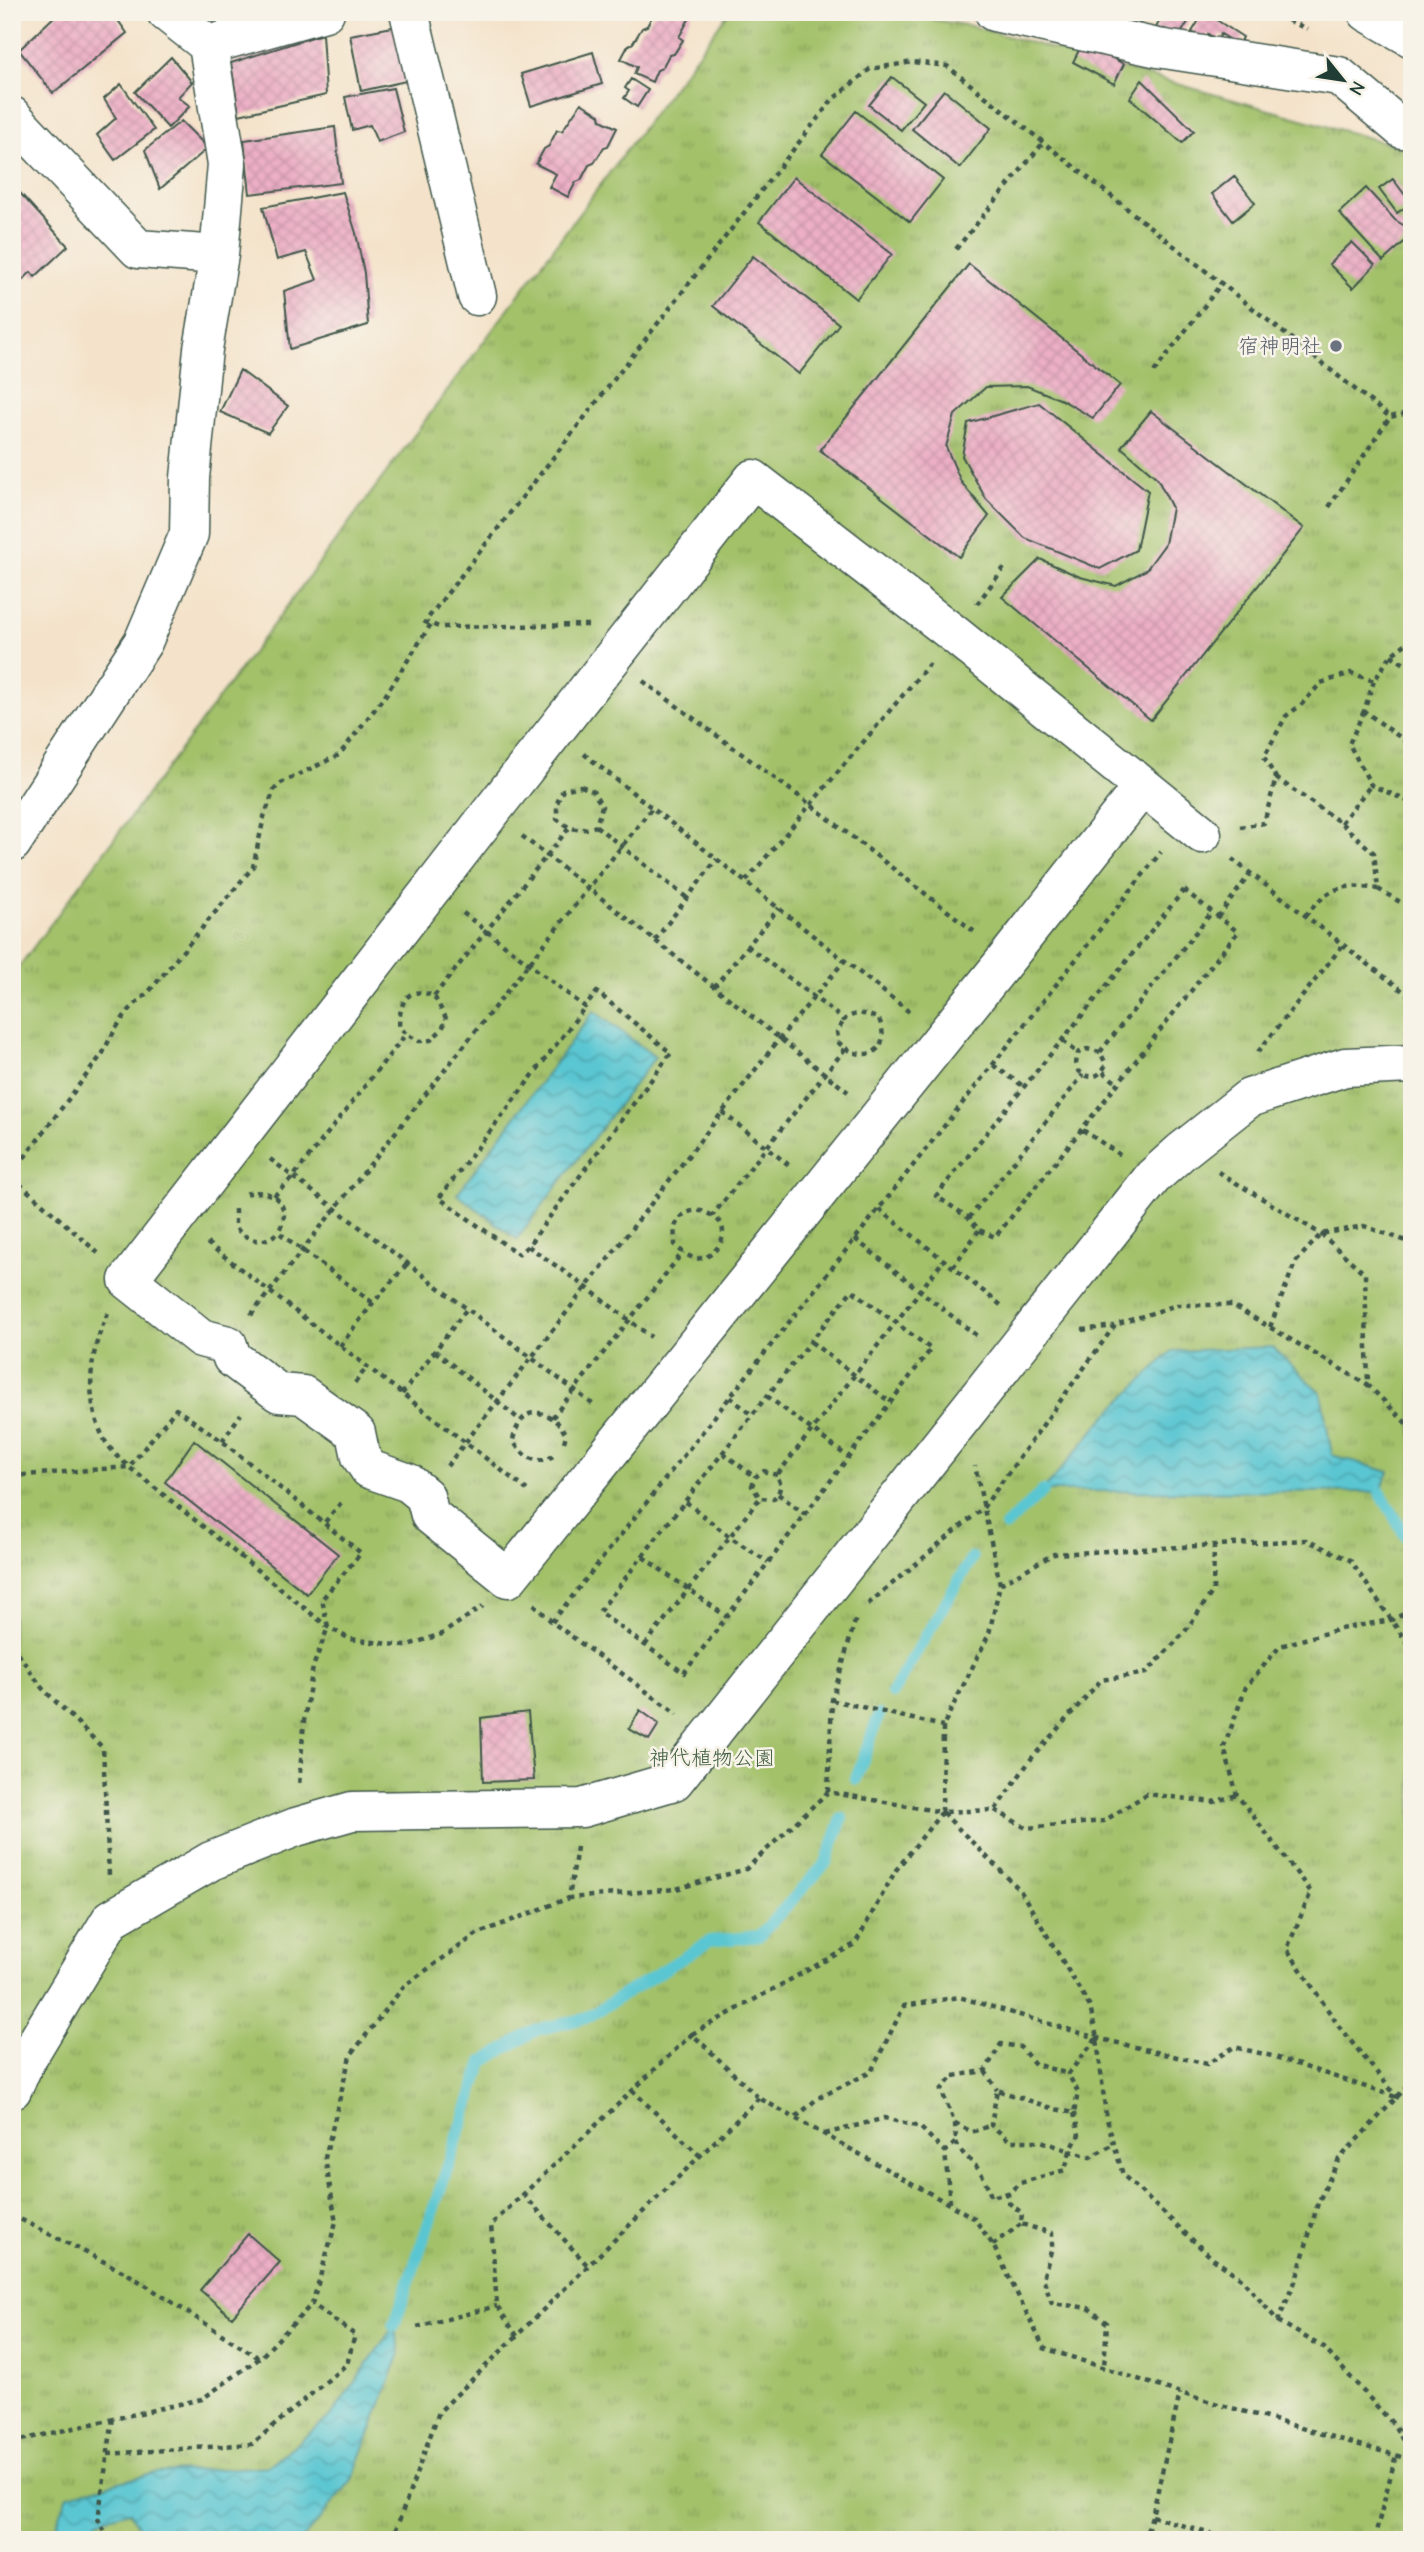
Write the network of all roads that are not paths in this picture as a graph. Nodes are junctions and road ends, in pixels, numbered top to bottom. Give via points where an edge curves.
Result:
1 (166, 12) edge
2 (325, 12) edge
3 (410, 12) edge
4 (994, 12) edge
5 (1367, 12) edge
6 (1412, 38) edge
7 (208, 45) junction
8 (12, 116) edge
9 (1412, 129) edge
10 (219, 255) junction
11 (477, 296) dead end
12 (1142, 787) junction
13 (1194, 828) road end
14 (12, 843) edge
15 (1412, 1064) edge
16 (12, 2090) edge

1 - 7 street
2 - 7 street
3 - 11 street
4 - 9 street via 1158,48 1339,76 1402,129
5 - 6 street
7 - 10 street via 227,164
8 - 10 street via 138,249
10 - 14 street via 203,349 189,534 144,642
12 - 12 street via 753,479 128,1280 201,1338 228,1345 232,1358 279,1393 303,1395 356,1433 369,1469 409,1483 425,1496 430,1515 508,1578
12 - 13 street
15 - 16 street via 1345,1067 1249,1098 1153,1177 674,1781 582,1808 352,1811 211,1861 111,1919

